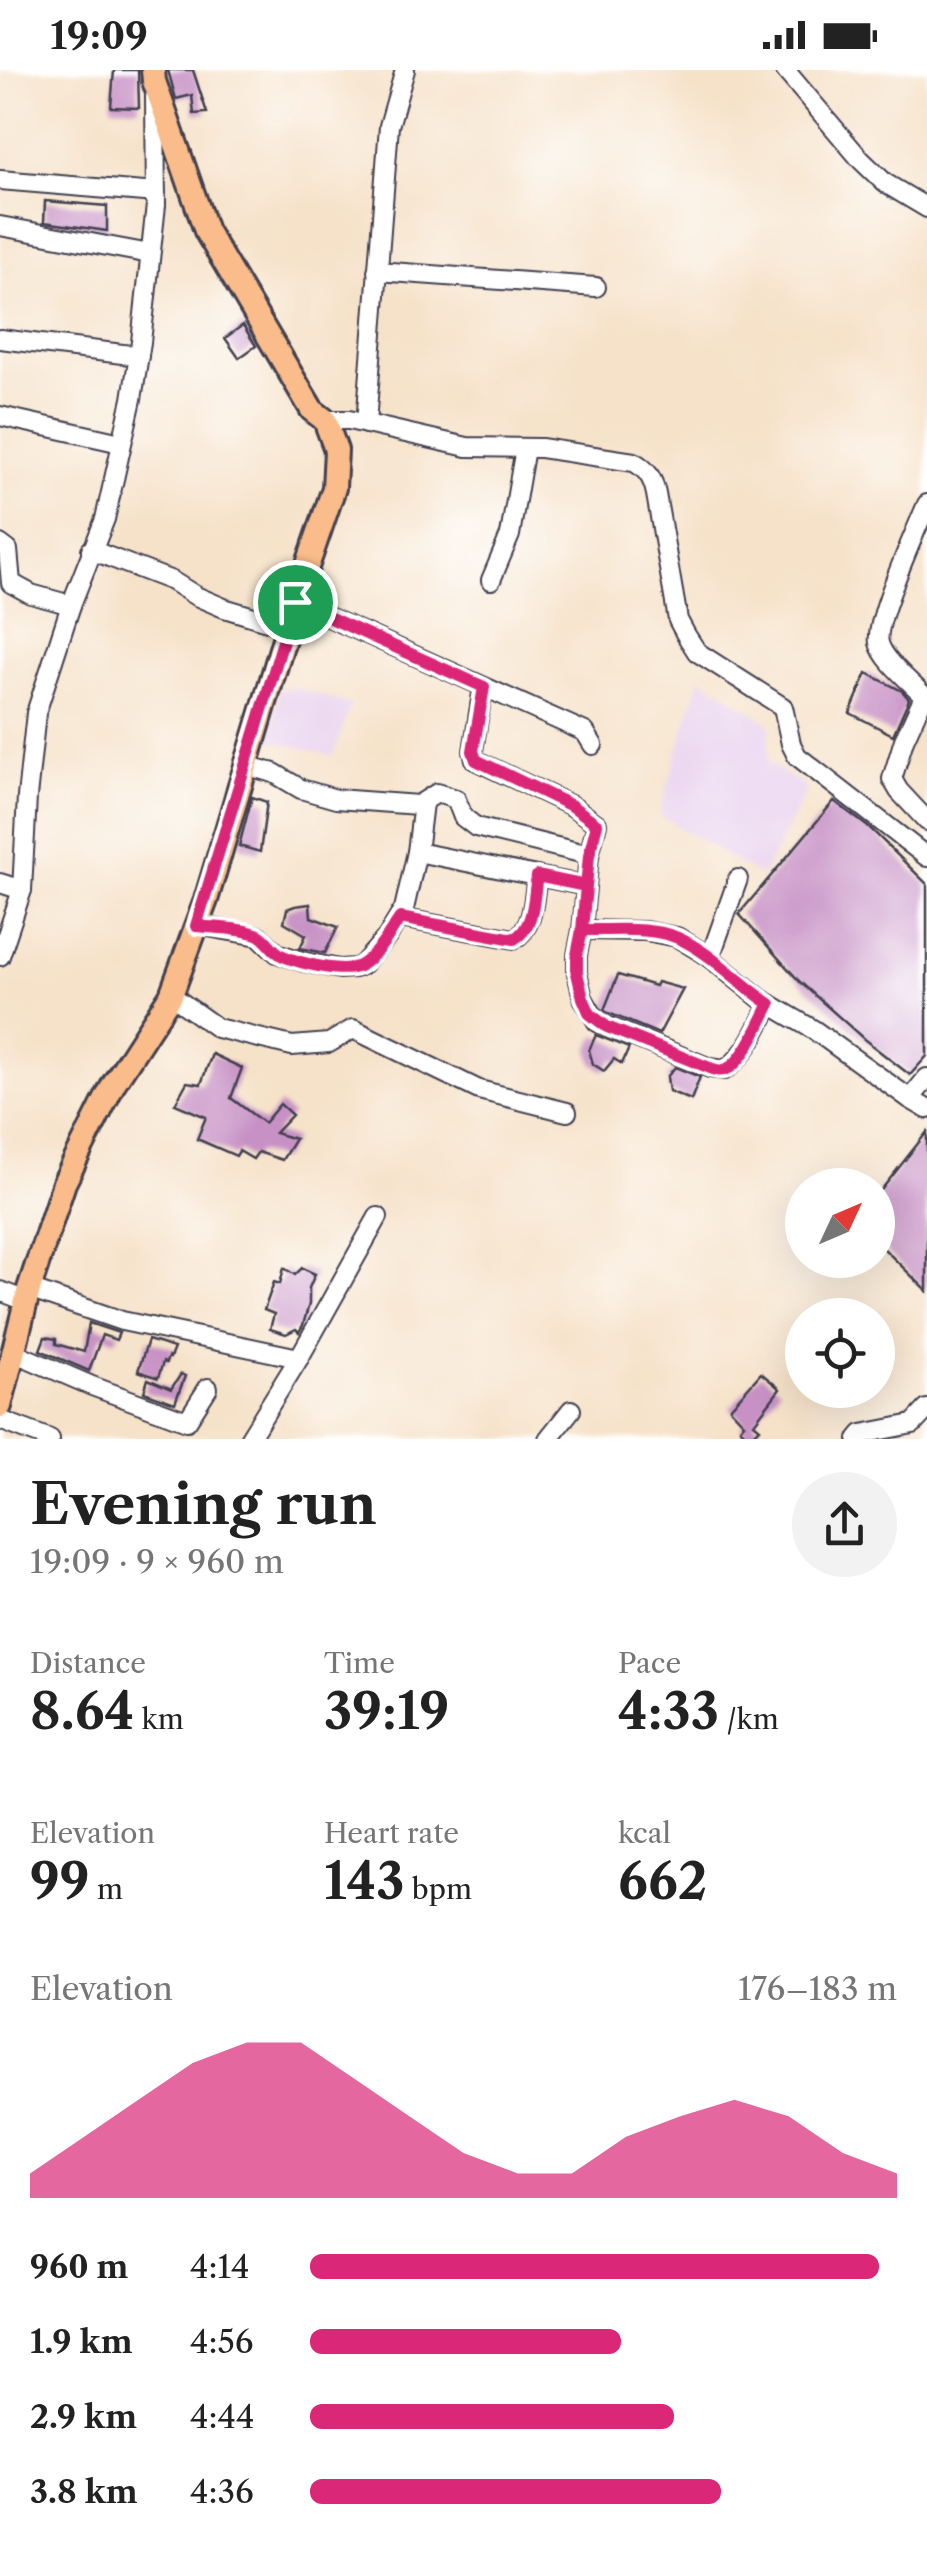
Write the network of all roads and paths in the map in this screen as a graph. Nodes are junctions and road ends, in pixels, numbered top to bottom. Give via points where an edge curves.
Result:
1 (405, 70) edge
2 (785, 70) edge
3 (154, 76) edge
4 (0, 180) edge
5 (156, 193) junction
6 (927, 208) edge
7 (0, 226) edge
8 (150, 254) junction
9 (378, 270) junction
10 (596, 286) dead end
11 (0, 339) edge
12 (139, 356) junction
13 (0, 416) edge
14 (325, 420) junction
15 (366, 424) junction
16 (121, 443) junction
17 (525, 448) junction
18 (927, 504) edge
19 (0, 544) edge
20 (91, 550) junction
21 (491, 580) dead end
22 (295, 602) junction
23 (71, 604) junction
24 (287, 627) junction
25 (484, 687) junction
26 (593, 744) dead end
27 (244, 765) junction
28 (422, 804) junction
29 (927, 821) edge
30 (417, 852) junction
31 (589, 855) junction
32 (927, 858) edge
33 (537, 876) junction
34 (738, 878) dead end
35 (0, 884) edge
36 (586, 886) junction
37 (22, 890) junction
38 (400, 918) junction
39 (196, 926) junction
40 (582, 930) junction
41 (0, 956) edge
42 (710, 958) junction
43 (171, 996) junction
44 (770, 1004) junction
45 (927, 1078) edge
46 (910, 1099) junction
47 (927, 1108) edge
48 (567, 1112) dead end
49 (378, 1217) dead end
50 (0, 1291) edge
51 (28, 1295) junction
52 (14, 1352) junction
53 (298, 1358) junction
54 (208, 1388) dead end
55 (0, 1406) edge
56 (927, 1408) edge
57 (571, 1410) dead end
58 (0, 1420) edge
59 (50, 1439) edge
60 (249, 1439) edge
61 (548, 1439) edge
62 (858, 1439) edge

1 - 9 street via 388,126
2 - 6 street via 861,160
3 - 5 street
3 - 14 main road via 206,231 312,410
4 - 5 street
5 - 8 street
7 - 8 street
8 - 12 street
9 - 10 street
9 - 15 street
11 - 12 street
12 - 16 street
13 - 16 street
14 - 15 street
14 - 22 main road via 336,450 334,488
15 - 17 street via 467,447
16 - 20 street via 105,519
17 - 21 street via 510,536
17 - 32 street via 644,468 653,480 678,620 697,652 783,707 797,756
18 - 29 street via 878,638 924,696 892,779
19 - 23 street via 8,550 11,583
20 - 23 street
20 - 24 street via 224,608
22 - 24 main road
22 - 25 street
23 - 37 street via 36,713
24 - 27 main road
25 - 26 street via 585,732
25 - 31 street via 476,760 597,824
27 - 28 street via 318,795
27 - 39 main road
28 - 30 street
28 - 31 street via 440,793 456,799 476,827
30 - 33 street
30 - 38 street
31 - 36 street
33 - 36 street
33 - 38 street via 530,924 514,939
34 - 42 street
35 - 37 street
36 - 40 street
37 - 41 street
38 - 39 street via 362,965 340,969 285,957 259,936
39 - 43 main road
40 - 42 street via 676,937
40 - 44 street via 577,973 597,1022 710,1068 725,1070 738,1060
42 - 44 street
43 - 48 street via 217,1028 292,1046 329,1044 353,1029 480,1090
43 - 51 main road via 114,1083 64,1183
44 - 46 street
45 - 46 street
46 - 47 street
49 - 53 street
50 - 51 street
51 - 52 main road
51 - 53 street
52 - 54 street via 187,1421
52 - 55 main road
53 - 60 street
56 - 62 street via 913,1424
57 - 61 street
58 - 59 street

